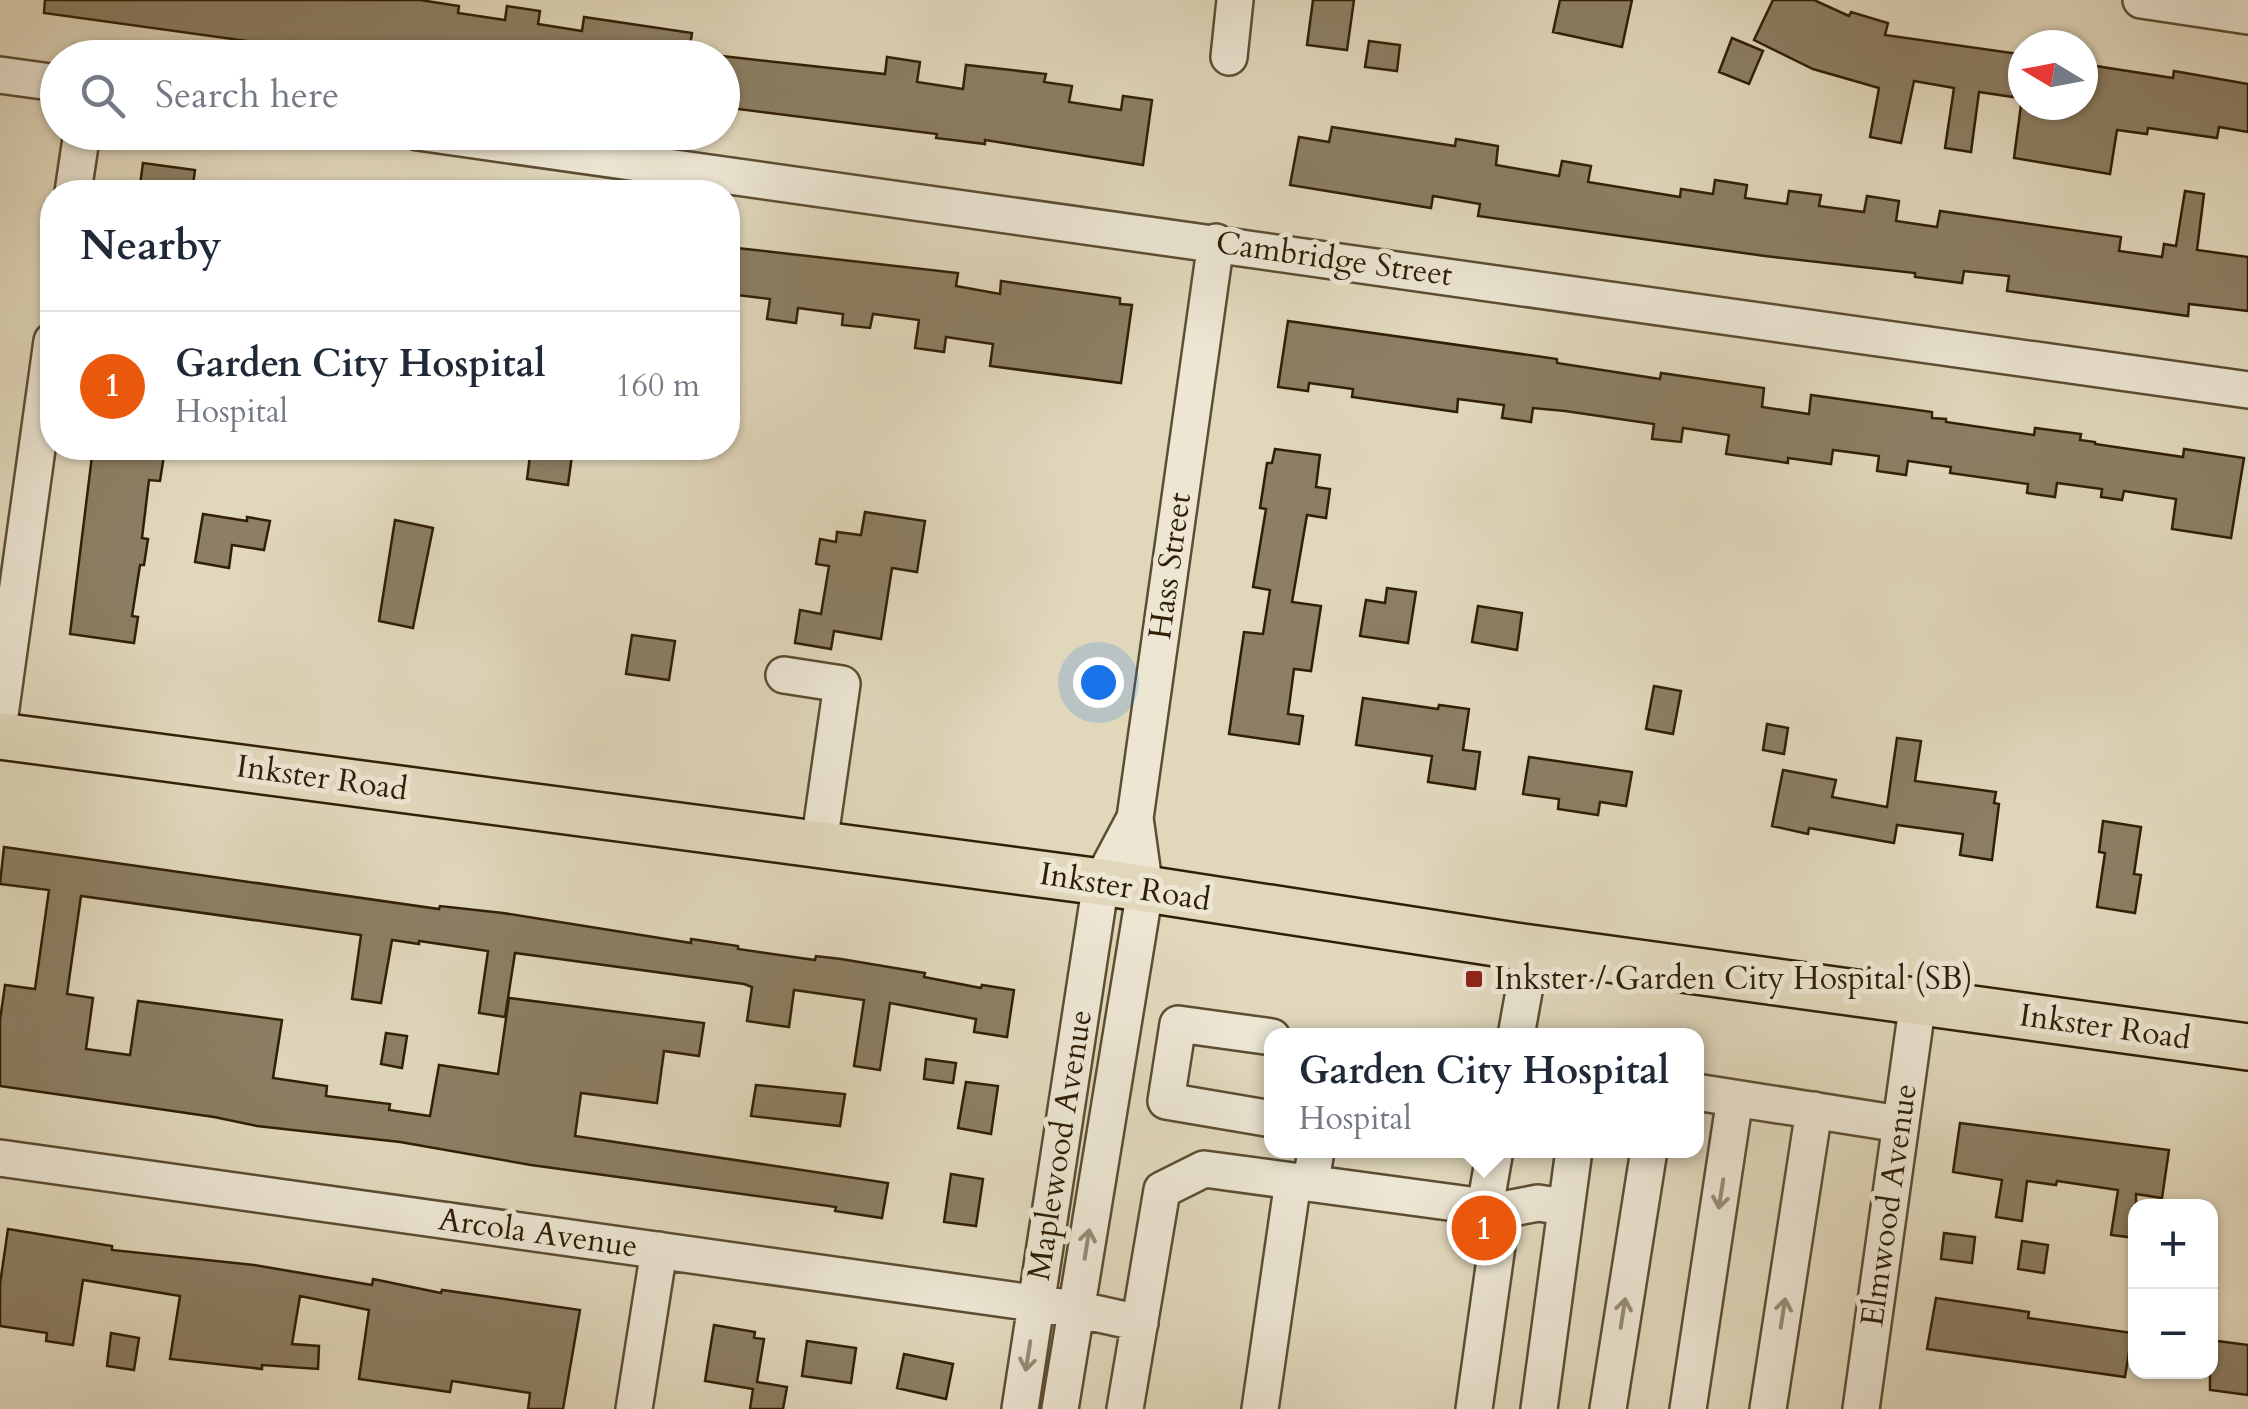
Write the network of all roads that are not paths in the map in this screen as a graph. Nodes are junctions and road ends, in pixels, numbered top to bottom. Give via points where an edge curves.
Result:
1 (1236, 0) edge
2 (2140, 0) edge
3 (2248, 16) edge
4 (1228, 58) dead end
5 (0, 75) edge
6 (40, 81) edge
7 (80, 150) edge
8 (549, 150) edge
9 (76, 180) edge
10 (1216, 242) junction
11 (2248, 390) edge
12 (40, 428) edge
13 (784, 675) dead end
14 (0, 715) edge
15 (0, 736) edge
16 (1135, 818) junction
17 (819, 844) junction
18 (1101, 882) junction
19 (1145, 890) junction
20 (1532, 947) junction
21 (1918, 1002) junction
22 (1517, 1028) edge
23 (1264, 1036) edge
24 (2248, 1048) edge
25 (1704, 1093) edge
26 (1735, 1098) junction
27 (1814, 1110) junction
28 (1264, 1117) edge
29 (1900, 1124) junction
30 (0, 1158) edge
31 (1496, 1158) edge
32 (1573, 1158) edge
33 (1648, 1158) edge
34 (1307, 1172) edge
35 (1565, 1207) junction
36 (1494, 1209) junction
37 (659, 1250) junction
38 (1036, 1304) junction
39 (1076, 1309) junction
40 (1140, 1323) junction
41 (634, 1409) edge
42 (1020, 1409) edge
43 (1060, 1409) edge
44 (1125, 1409) edge
45 (1260, 1409) edge
46 (1474, 1409) edge
47 (1539, 1409) edge
48 (1608, 1409) edge
49 (1688, 1409) edge
50 (1768, 1409) edge
51 (1861, 1409) edge

1 - 4 street
2 - 3 street
5 - 6 street
7 - 9 street
8 - 10 street, Cambridge Street
10 - 11 street, Cambridge Street
10 - 16 street, Hass Street
12 - 14 street
13 - 17 street via 842,684
15 - 17 main road, Inkster Road
16 - 18 street, Hass Street
16 - 19 street, Maplewood Avenue
17 - 18 main road, Inkster Road
18 - 19 main road, Inkster Road
18 - 38 street, Maplewood Avenue
19 - 20 main road, Inkster Road
39 -> 19 street, Maplewood Avenue
20 - 21 main road, Inkster Road
20 - 22 street
21 - 24 main road, Inkster Road
21 - 29 street, Elmwood Avenue
23 - 28 street via 1178,1024 1166,1101
25 - 26 street
26 - 27 street
26 -> 49 street
27 - 29 street
50 -> 27 street
29 - 51 street, Elmwood Avenue
30 - 37 street, Arcola Avenue
31 - 36 street
32 - 35 street
48 -> 33 street
34 - 36 street
34 - 40 street via 1204,1169 1162,1190
34 - 45 street
35 - 36 street
35 - 47 street
36 - 46 street
37 - 38 street, Arcola Avenue
37 - 41 street
38 - 39 street, Arcola Avenue
38 -> 42 street, Maplewood Avenue
39 - 40 street, Arcola Avenue
39 - 43 street, Maplewood Avenue
40 - 44 street

